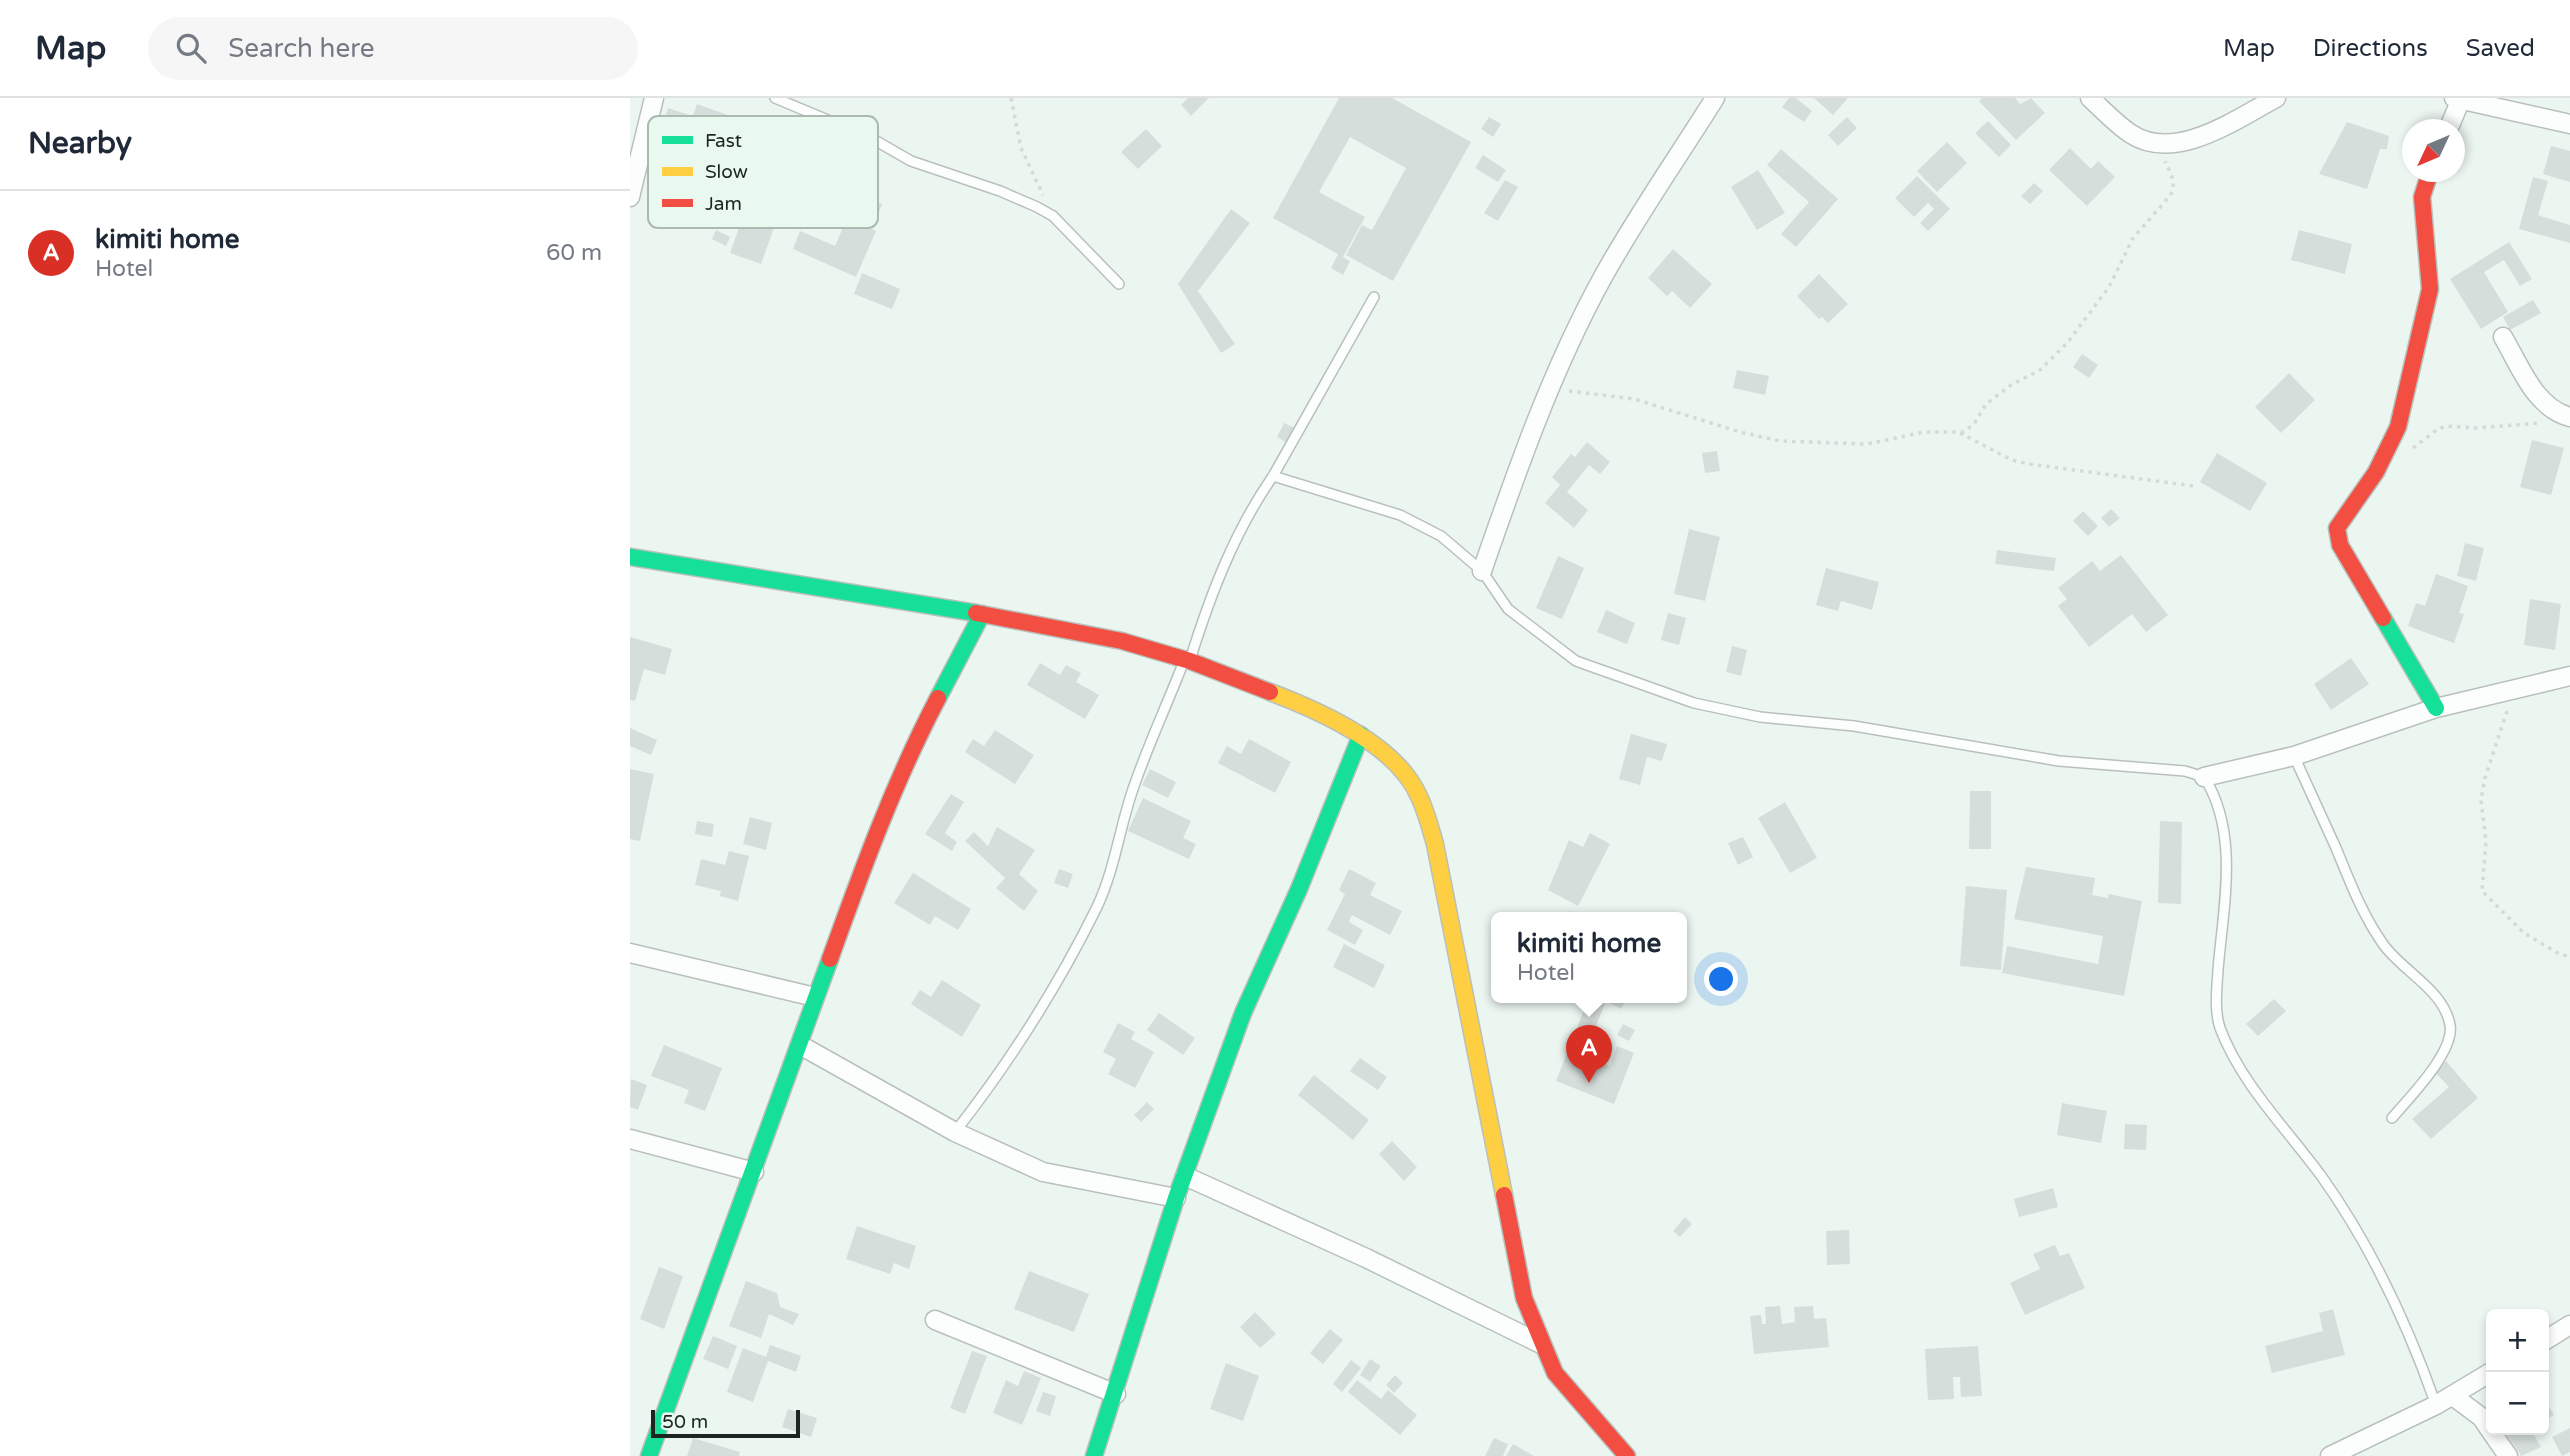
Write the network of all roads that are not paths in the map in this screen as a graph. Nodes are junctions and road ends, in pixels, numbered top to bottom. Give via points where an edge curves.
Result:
1 (654, 98) edge
2 (775, 98) edge
3 (1715, 98) edge
4 (2090, 98) edge
5 (2277, 98) edge
6 (2454, 98) edge
7 (2460, 99) edge
8 (650, 116) edge
9 (818, 116) edge
10 (2452, 119) edge
11 (648, 123) edge
12 (2570, 124) edge
13 (878, 142) edge
14 (2427, 182) edge
15 (630, 197) edge
16 (1119, 284) dead end
17 (1374, 298) dead end
18 (2503, 337) dead end
19 (2568, 416) edge
20 (1273, 476) junction
21 (630, 557) edge
22 (1482, 571) junction
23 (982, 614) junction
24 (1187, 660) junction
25 (2570, 676) edge
26 (2436, 708) junction
27 (1362, 735) junction
28 (2294, 756) junction
29 (2204, 777) junction
30 (630, 953) edge
31 (815, 997) junction
32 (800, 1045) junction
33 (2392, 1118) dead end
34 (955, 1132) junction
35 (630, 1139) edge
36 (754, 1172) junction
37 (1185, 1176) junction
38 (1176, 1198) junction
39 (935, 1320) dead end
40 (2570, 1325) edge
41 (2549, 1337) edge
42 (1541, 1344) junction
43 (2486, 1375) edge
44 (1116, 1394) junction
45 (2453, 1396) junction
46 (2435, 1405) junction
47 (649, 1456) edge
48 (1094, 1456) edge
49 (1627, 1456) edge
50 (2330, 1456) edge
51 (2508, 1456) edge

1 - 8 street
2 - 9 lane
3 - 22 street via 1604,275 1550,389
4 - 5 street via 2132,135 2158,146 2185,142
6 - 7 street
7 - 10 street
7 - 12 street
11 - 15 street
13 - 16 lane via 911,161 1000,191 1053,216
14 - 26 street via 2422,210 2430,289 2398,428 2376,472 2337,528 2340,545
17 - 20 lane
18 - 19 street via 2544,404
20 - 22 lane via 1400,515 1441,536
20 - 24 lane via 1235,541
21 - 23 street
22 - 29 lane via 1508,609 1576,661 1693,703 2031,757 2185,771
23 - 24 street via 1122,641
23 - 31 street via 915,742 870,846
24 - 27 street via 1300,703
24 - 34 lane via 1132,794 1097,906 1022,1038
25 - 26 street
26 - 28 street
27 - 37 street via 1243,1013
27 - 42 street via 1406,774 1423,804 1435,844 1524,1298
28 - 29 street
28 - 33 lane via 2368,921 2385,947 2428,989 2451,1028 2427,1078
29 - 46 lane via 2223,817 2219,1024 2233,1058 2323,1179 2371,1256
30 - 31 street
31 - 32 street
32 - 34 street
32 - 36 street
34 - 38 street via 1044,1172
35 - 36 street
36 - 47 street
37 - 38 street
37 - 42 street
38 - 44 street
39 - 44 street
40 - 41 street
42 - 49 street via 1574,1399
43 - 45 street
44 - 48 street
45 - 46 street
45 - 51 street via 2481,1417
46 - 50 street

